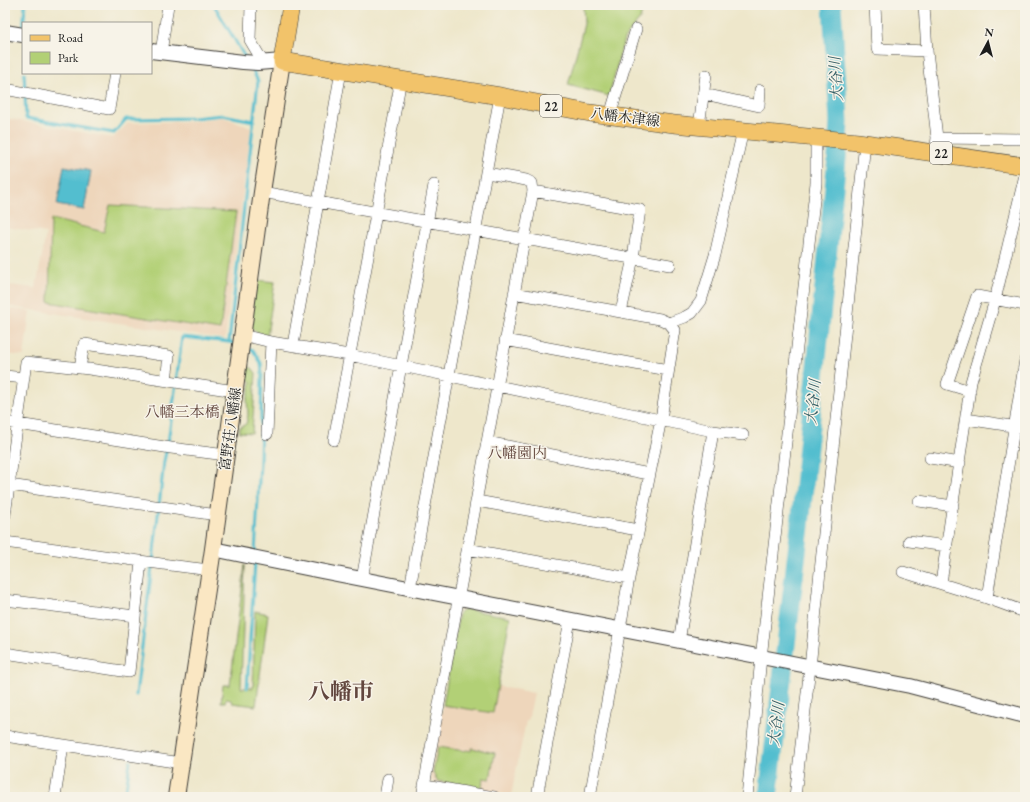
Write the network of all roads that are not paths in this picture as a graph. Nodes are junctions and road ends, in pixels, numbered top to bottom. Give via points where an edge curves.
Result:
1 (168, 5) edge
2 (252, 5) edge
3 (291, 5) edge
4 (875, 5) edge
5 (924, 5) edge
6 (636, 29) dead end
7 (5, 32) edge
8 (22, 35) edge
9 (927, 51) junction
10 (156, 52) edge
11 (282, 61) junction
12 (260, 63) junction
13 (341, 71) junction
14 (115, 74) edge
15 (706, 75) dead end
16 (397, 79) junction
17 (5, 89) edge
18 (760, 90) dead end
19 (704, 94) junction
20 (500, 96) junction
21 (610, 115) junction
22 (699, 126) junction
23 (743, 130) junction
24 (819, 137) junction
25 (1025, 140) edge
26 (861, 142) junction
27 (936, 145) junction
28 (1025, 166) edge
29 (487, 173) junction
30 (1025, 175) edge
31 (434, 185) dead end
32 (533, 191) junction
33 (262, 192) junction
34 (318, 203) junction
35 (376, 213) junction
36 (428, 221) junction
37 (475, 230) junction
38 (524, 238) junction
39 (633, 258) junction
40 (670, 265) dead end
41 (514, 293) junction
42 (995, 300) junction
43 (1025, 304) edge
44 (621, 312) junction
45 (669, 323) junction
46 (242, 335) junction
47 (505, 340) junction
48 (271, 342) junction
49 (293, 345) junction
50 (349, 355) junction
51 (1025, 360) edge
52 (402, 367) junction
53 (80, 368) junction
54 (668, 370) junction
55 (5, 376) edge
56 (449, 376) junction
57 (24, 378) junction
58 (172, 381) junction
59 (497, 385) junction
60 (235, 391) junction
61 (970, 391) junction
62 (661, 419) junction
63 (966, 419) junction
64 (5, 422) edge
65 (18, 424) junction
66 (1020, 427) edge
67 (713, 430) junction
68 (267, 434) dead end
69 (743, 435) dead end
70 (334, 440) dead end
71 (487, 442) junction
72 (226, 455) junction
73 (930, 458) dead end
74 (960, 462) junction
75 (649, 474) junction
76 (9, 485) junction
77 (477, 501) junction
78 (919, 502) dead end
79 (953, 506) junction
80 (5, 515) edge
81 (217, 515) junction
82 (638, 530) junction
83 (909, 541) dead end
84 (5, 542) edge
85 (947, 546) junction
86 (213, 549) junction
87 (467, 549) junction
88 (147, 563) junction
89 (210, 570) junction
90 (903, 572) dead end
91 (629, 578) junction
92 (362, 579) junction
93 (941, 583) junction
94 (410, 588) junction
95 (458, 598) junction
96 (987, 598) junction
97 (5, 600) edge
98 (1025, 612) edge
99 (135, 616) junction
100 (570, 620) junction
101 (620, 629) junction
102 (679, 642) junction
103 (5, 653) edge
104 (764, 658) junction
105 (809, 667) junction
106 (1025, 716) edge
107 (5, 736) edge
108 (63, 746) junction
109 (181, 763) junction
110 (388, 780) dead end
111 (424, 784) junction
112 (478, 796) edge
113 (55, 797) edge
114 (176, 797) edge
115 (385, 797) edge
116 (422, 797) edge
117 (494, 797) edge
118 (537, 797) edge
119 (590, 797) edge
120 (747, 797) edge
121 (795, 797) edge

1 - 10 street
2 - 12 street via 250,40
3 - 11 main road
4 - 9 street via 877,49
5 - 9 street
6 - 21 street
7 - 8 street
9 - 27 street
10 - 12 street
11 - 12 street
11 - 13 main road, 八幡木津線 / 22
11 - 33 main road, 富野荘八幡線
13 - 16 main road, 八幡木津線 / 22
13 - 34 street
14 - 17 street via 109,109
15 - 19 street
16 - 20 main road, 八幡木津線 / 22
16 - 35 street via 399,90
18 - 19 street via 759,106
19 - 22 street
20 - 21 main road, 八幡木津線 / 22
20 - 29 street
21 - 22 main road, 八幡木津線 / 22
22 - 23 main road, 八幡木津線 / 22
23 - 24 main road, 八幡木津線 / 22
23 - 45 street via 715,256 701,301 692,313
24 - 26 main road, 八幡木津線 / 22
24 - 104 street
25 - 27 street
26 - 27 main road, 八幡木津線 / 22
26 - 105 street
27 - 28 main road, 八幡木津線 / 22
29 - 32 street via 526,180 532,183
29 - 37 street
30 - 42 street
31 - 36 street
32 - 38 street
32 - 39 street via 640,210
33 - 34 street
33 - 46 main road, 富野荘八幡線
34 - 35 street
34 - 49 street
35 - 36 street
35 - 50 street
36 - 37 street
36 - 52 street
37 - 38 street
37 - 56 street
38 - 39 street
38 - 41 street
39 - 40 street
39 - 44 street
41 - 44 street
41 - 47 street
42 - 43 street
42 - 61 street
42 - 61 street via 977,296 947,384
44 - 45 street
45 - 54 street via 675,330
46 - 48 street
46 - 60 main road, 富野荘八幡線
47 - 54 street
47 - 59 street
48 - 49 street
48 - 68 street
49 - 50 street
50 - 52 street
50 - 70 street
51 - 66 street
52 - 56 street
52 - 92 street
53 - 57 street via 26,362
53 - 58 street
53 - 58 street via 84,344 169,356
54 - 62 street
55 - 57 street
56 - 59 street
56 - 94 street
57 - 65 street
58 - 60 street
59 - 62 street
59 - 71 street
60 - 72 main road, 富野荘八幡線
61 - 63 street
62 - 67 street
62 - 75 street
63 - 66 street
63 - 74 street
64 - 65 street
65 - 72 street
65 - 76 street
66 - 96 street
67 - 69 street
67 - 102 street
71 - 75 street
71 - 77 street
72 - 81 main road, 富野荘八幡線
73 - 74 street
74 - 79 street
75 - 82 street
76 - 80 street
76 - 81 street
77 - 82 street
77 - 87 street
78 - 79 street
79 - 85 street
81 - 86 main road, 富野荘八幡線
82 - 91 street
83 - 85 street
84 - 88 street
85 - 93 street
86 - 89 main road, 富野荘八幡線
86 - 92 street
87 - 91 street
87 - 95 street
88 - 89 street
88 - 99 street
89 - 109 main road, 富野荘八幡線
90 - 93 street
91 - 101 street
92 - 94 street
93 - 96 street
94 - 95 street
95 - 100 street
95 - 111 street
96 - 98 street
97 - 99 street
99 - 103 street via 129,672
100 - 101 street
100 - 118 street
101 - 102 street
101 - 119 street
102 - 104 street
104 - 105 street
104 - 120 street
105 - 106 street via 910,686
105 - 121 street
107 - 108 street
108 - 109 street
108 - 113 street
109 - 114 main road, 富野荘八幡線
110 - 115 street
111 - 112 street
111 - 116 street
112 - 117 street

